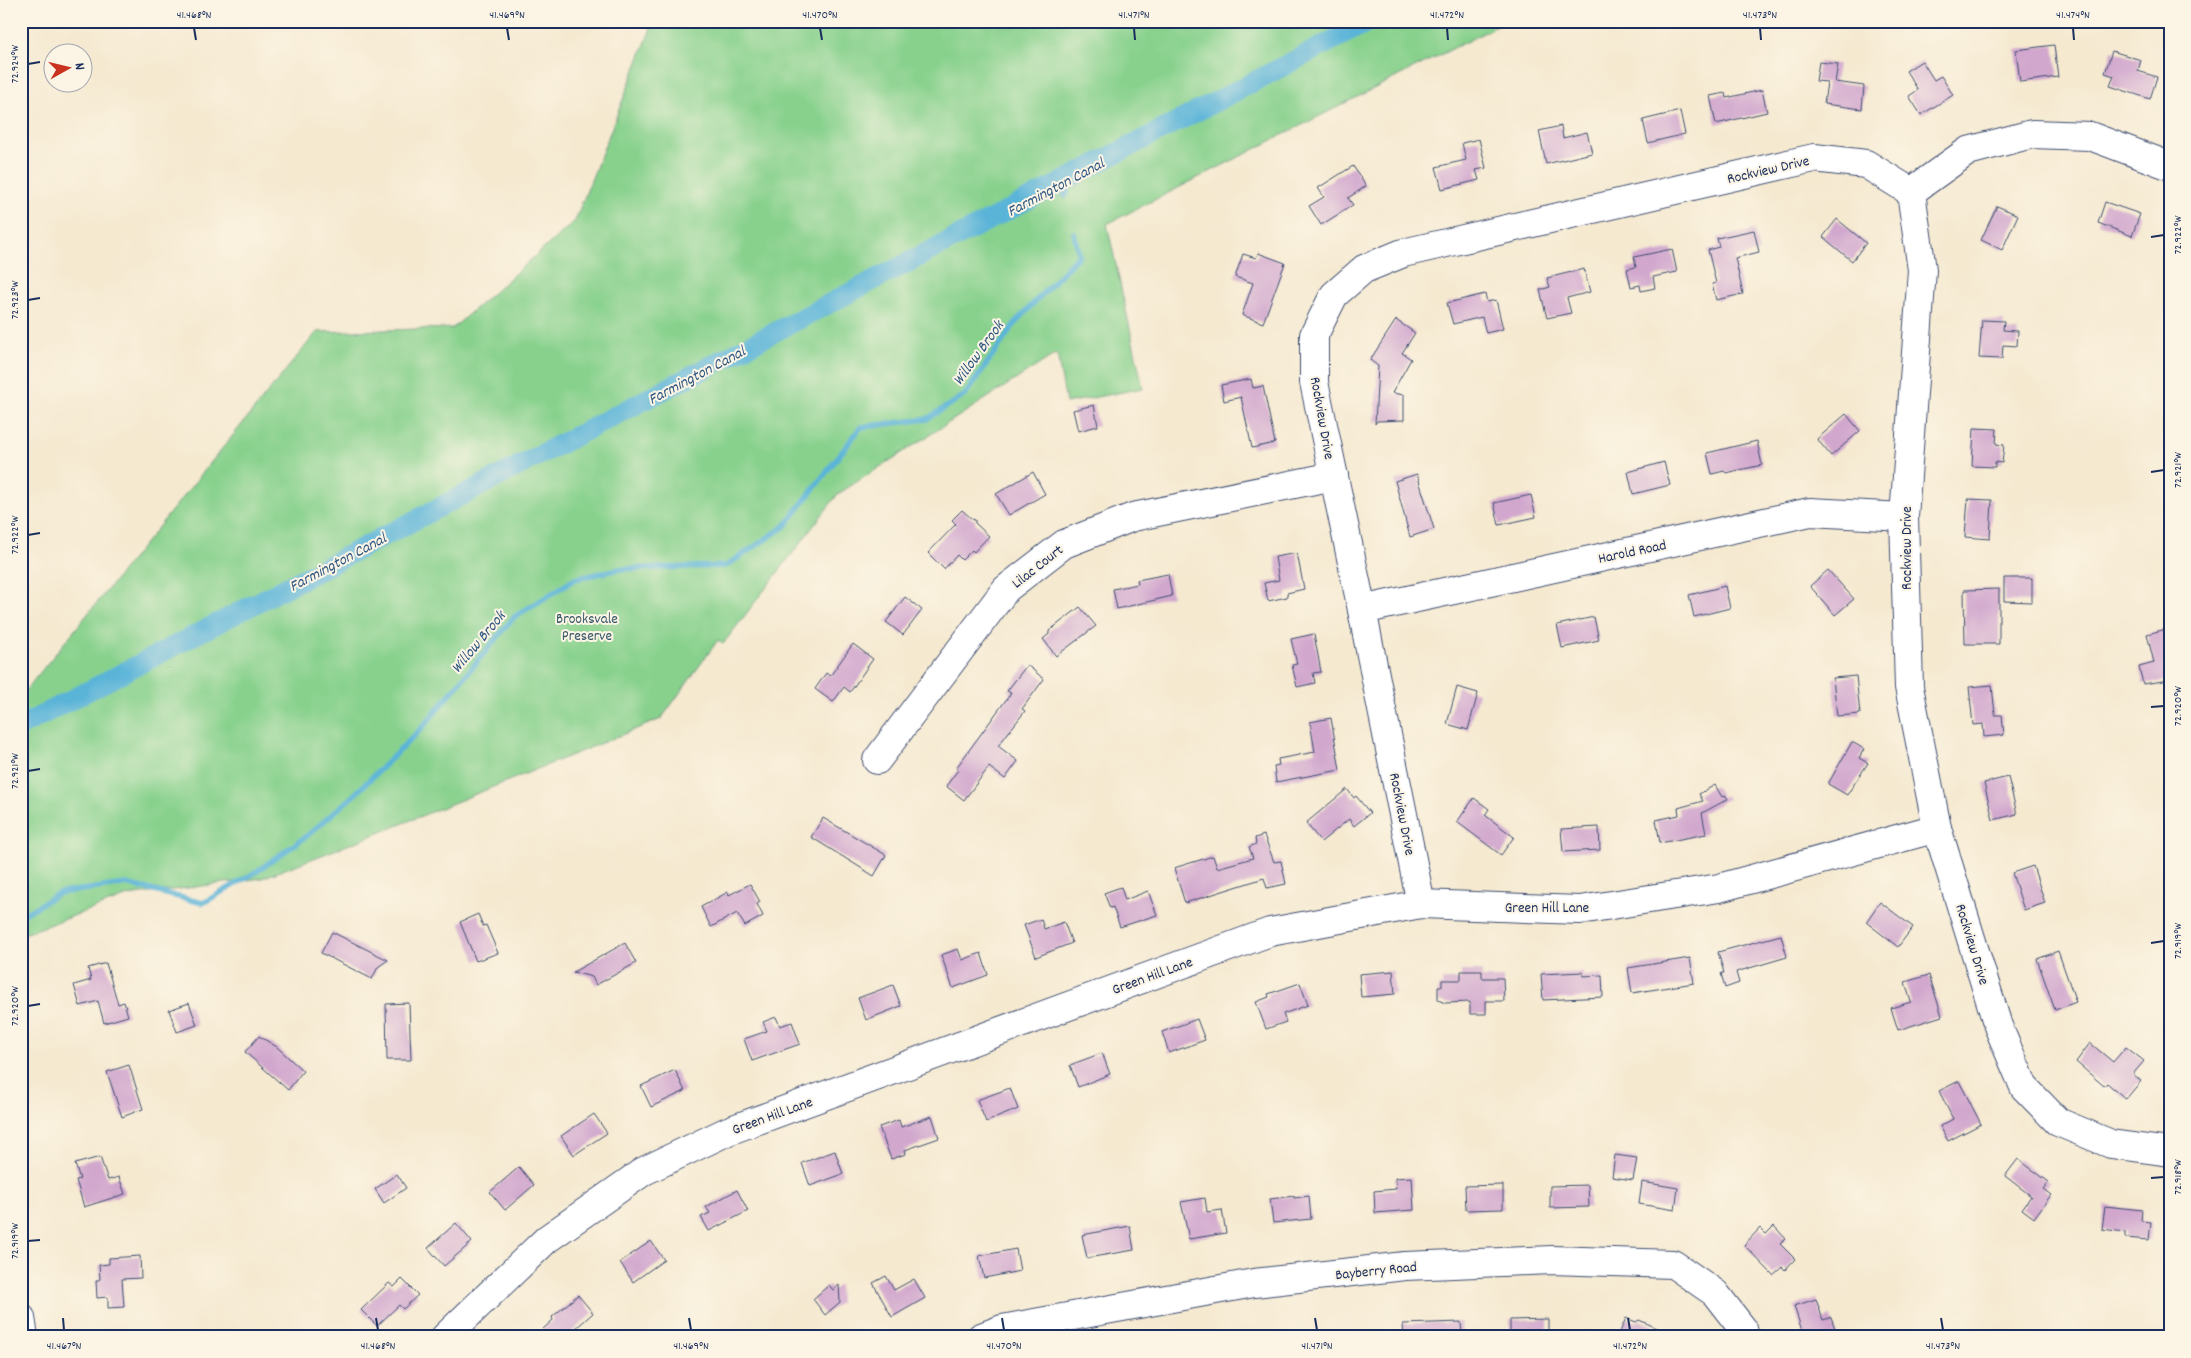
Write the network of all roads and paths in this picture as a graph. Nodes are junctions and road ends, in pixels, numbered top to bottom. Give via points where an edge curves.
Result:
1 (2170, 166) edge
2 (1911, 192) junction
3 (1334, 476) junction
4 (1904, 517) junction
5 (1362, 610) junction
6 (876, 760) dead end
7 (1937, 828) junction
8 (1421, 904) junction
9 (2170, 1152) edge
10 (21, 1318) edge
11 (24, 1337) edge
12 (445, 1337) edge
13 (981, 1337) edge
14 (1745, 1337) edge

1 - 2 street via 2090,136 2032,134 1968,151
2 - 3 street, Rockview Drive via 1866,164 1814,158 1403,253 1364,269 1334,295 1314,335 1314,382
2 - 4 street, Rockview Drive via 1922,270
3 - 5 street, Rockview Drive
3 - 6 street, Lilac Court via 1134,517 1064,544 1006,590
4 - 5 street, Harold Road via 1810,512
4 - 7 street, Rockview Drive via 1909,687
5 - 8 street, Rockview Drive
7 - 8 street, Green Hill Lane via 1719,888 1580,910
7 - 9 street, Rockview Drive via 1998,1026 2024,1087 2058,1122 2111,1144
8 - 12 street, Green Hill Lane via 1270,932 728,1131 644,1171 547,1239
10 - 11 street
13 - 14 street, Bayberry Road via 1002,1329 1254,1283 1405,1266 1552,1260 1672,1264 1715,1293 1743,1329

